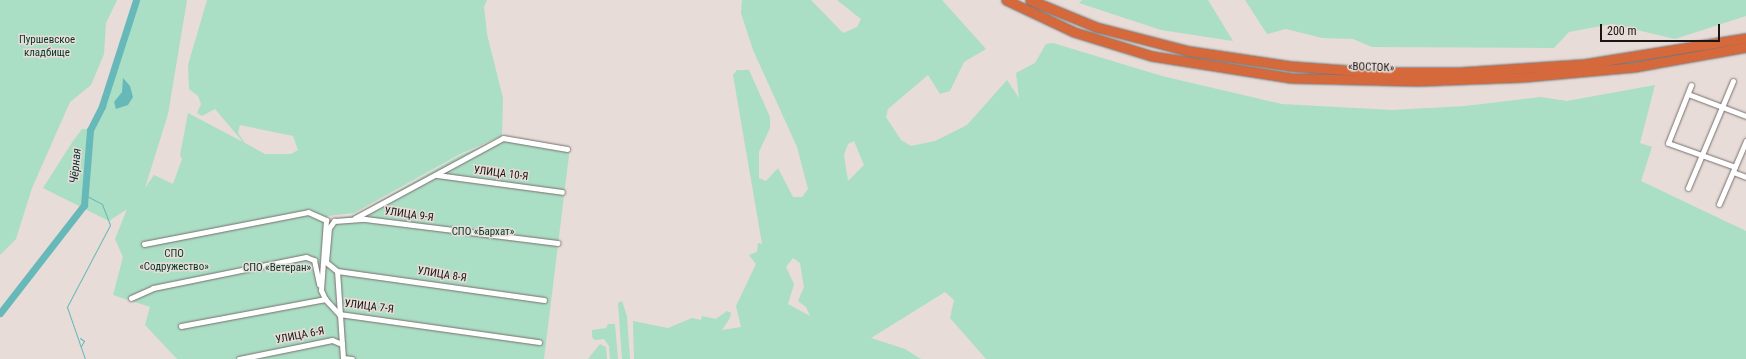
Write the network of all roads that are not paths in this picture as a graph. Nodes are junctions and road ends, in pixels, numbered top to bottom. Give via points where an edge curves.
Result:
1 (1006, 0) edge
2 (1030, 0) edge
3 (1746, 38) edge
4 (1746, 47) edge
5 (1733, 81) dead end
6 (1691, 84) dead end
7 (1688, 94) junction
8 (1722, 107) junction
9 (1746, 116) edge
10 (1746, 141) edge
11 (567, 149) dead end
12 (1702, 155) junction
13 (1734, 170) junction
14 (437, 175) junction
15 (1746, 177) edge
16 (1688, 188) dead end
17 (562, 192) dead end
18 (1719, 204) dead end
19 (354, 218) junction
20 (144, 244) dead end
21 (558, 244) dead end
22 (337, 271) junction
23 (321, 290) junction
24 (131, 298) dead end
25 (325, 299) junction
26 (544, 300) dead end
27 (339, 314) junction
28 (181, 326) dead end
29 (539, 342) dead end
30 (342, 344) junction
31 (343, 358) edge
32 (239, 359) edge
33 (352, 359) edge

1 - 4 highway, «ВОСТОК» via 1074,32 1152,56 1292,78 1418,81 1523,77 1634,66
2 - 3 highway, «ВОСТОК» via 1096,27 1195,53 1290,66 1373,72 1461,72 1584,64
5 - 8 street
6 - 7 street
7 - 8 street
7 - 12 street via 1668,143
8 - 9 street
8 - 12 street
10 - 13 street
11 - 14 street via 503,138
12 - 13 street
12 - 16 street
13 - 15 street
13 - 18 street
14 - 17 street, УЛИЦА 10-Я
14 - 19 street
19 - 21 street, УЛИЦА 9-Я
19 - 22 street, УЛИЦА 9-Я via 331,223 326,262
20 - 23 street via 303,212 326,220
22 - 26 street, УЛИЦА 8-Я
22 - 27 street
23 - 24 street, УЛИЦА 7-Я via 314,260 306,258 153,288
23 - 25 street, УЛИЦА 7-Я
25 - 27 street, УЛИЦА 7-Я
25 - 28 street
27 - 29 street, УЛИЦА 7-Я
27 - 30 street
30 - 31 street
30 - 32 street, УЛИЦА 6-Я via 325,341
31 - 33 street

